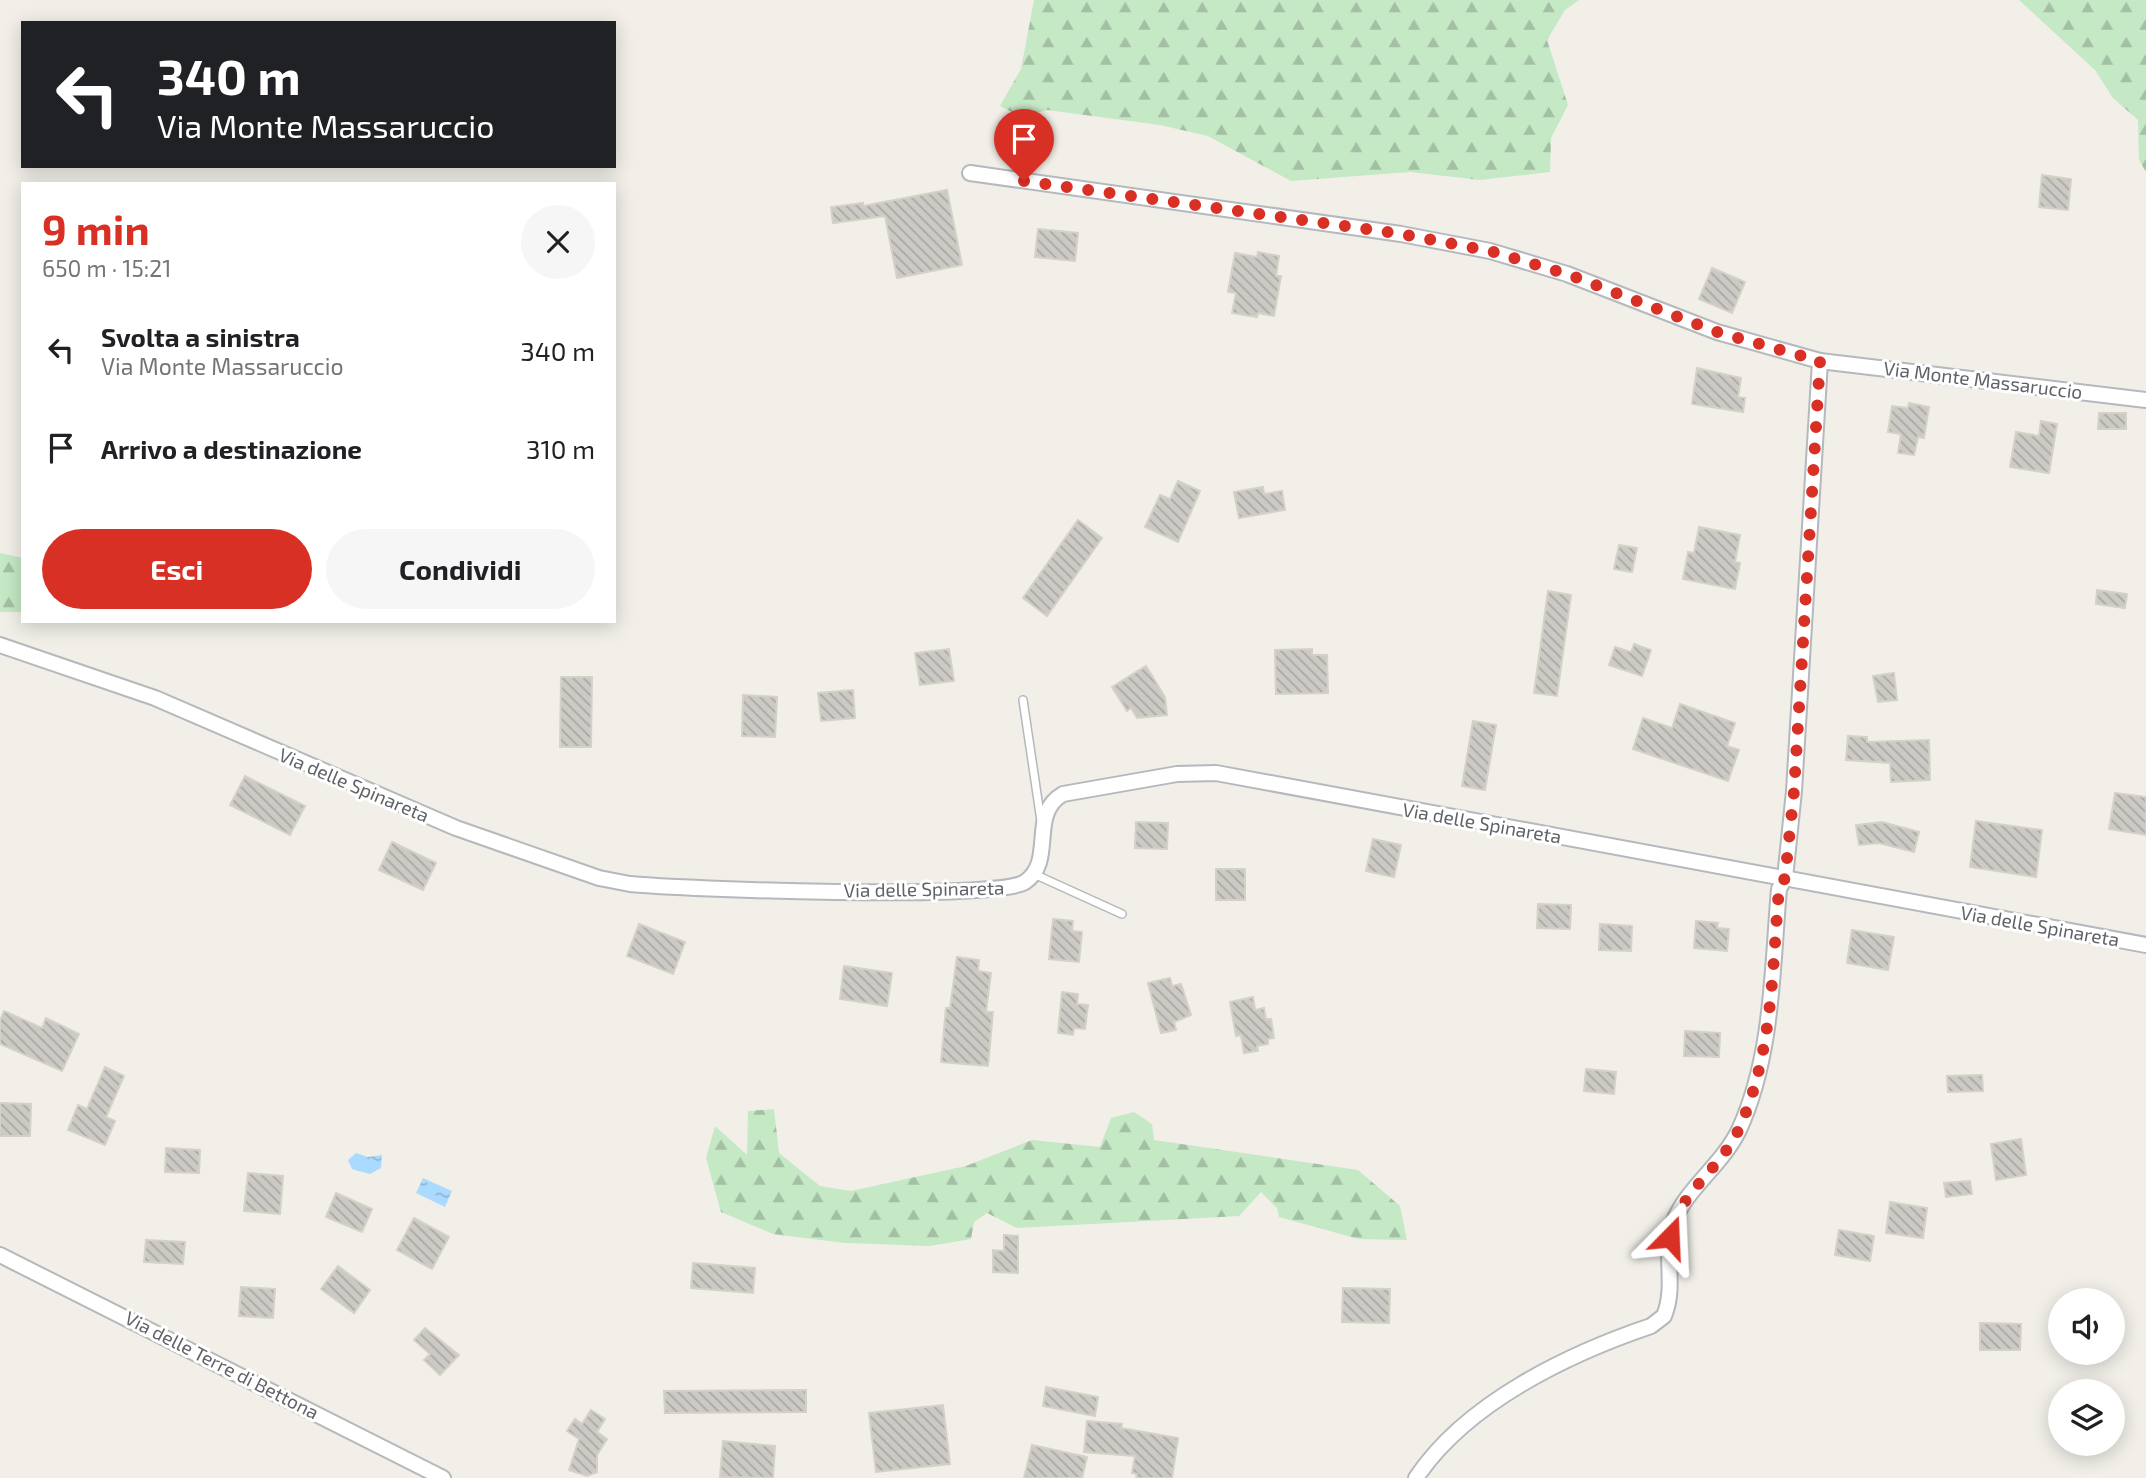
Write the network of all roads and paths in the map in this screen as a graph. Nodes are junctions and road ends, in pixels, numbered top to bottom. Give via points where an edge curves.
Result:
1 (970, 173) dead end
2 (1820, 361) junction
3 (2146, 400) edge
4 (0, 645) edge
5 (1023, 700) dead end
6 (1042, 825) junction
7 (1033, 874) junction
8 (1785, 878) junction
9 (1122, 914) dead end
10 (2146, 945) edge
11 (0, 1255) edge
12 (443, 1478) edge
13 (1416, 1478) edge

1 - 2 street, Via Monte Massaruccio via 1401,234 1490,251 1567,274 1717,332
2 - 3 street, Via Monte Massaruccio
2 - 8 street
4 - 7 street, Via delle Spinareta via 155,698 456,828 599,878 646,886 909,892 1006,890 1023,884
5 - 6 lane
6 - 7 street, Via delle Spinareta via 1041,850
6 - 8 street, Via delle Spinareta via 1051,802 1063,794 1177,774 1216,773
7 - 9 lane
8 - 10 street, Via delle Spinareta
8 - 13 street via 1779,889 1766,1029 1756,1078 1732,1142 1673,1223 1670,1294 1664,1316 1504,1394 1464,1423
11 - 12 street, Via delle Terre di Bettona

